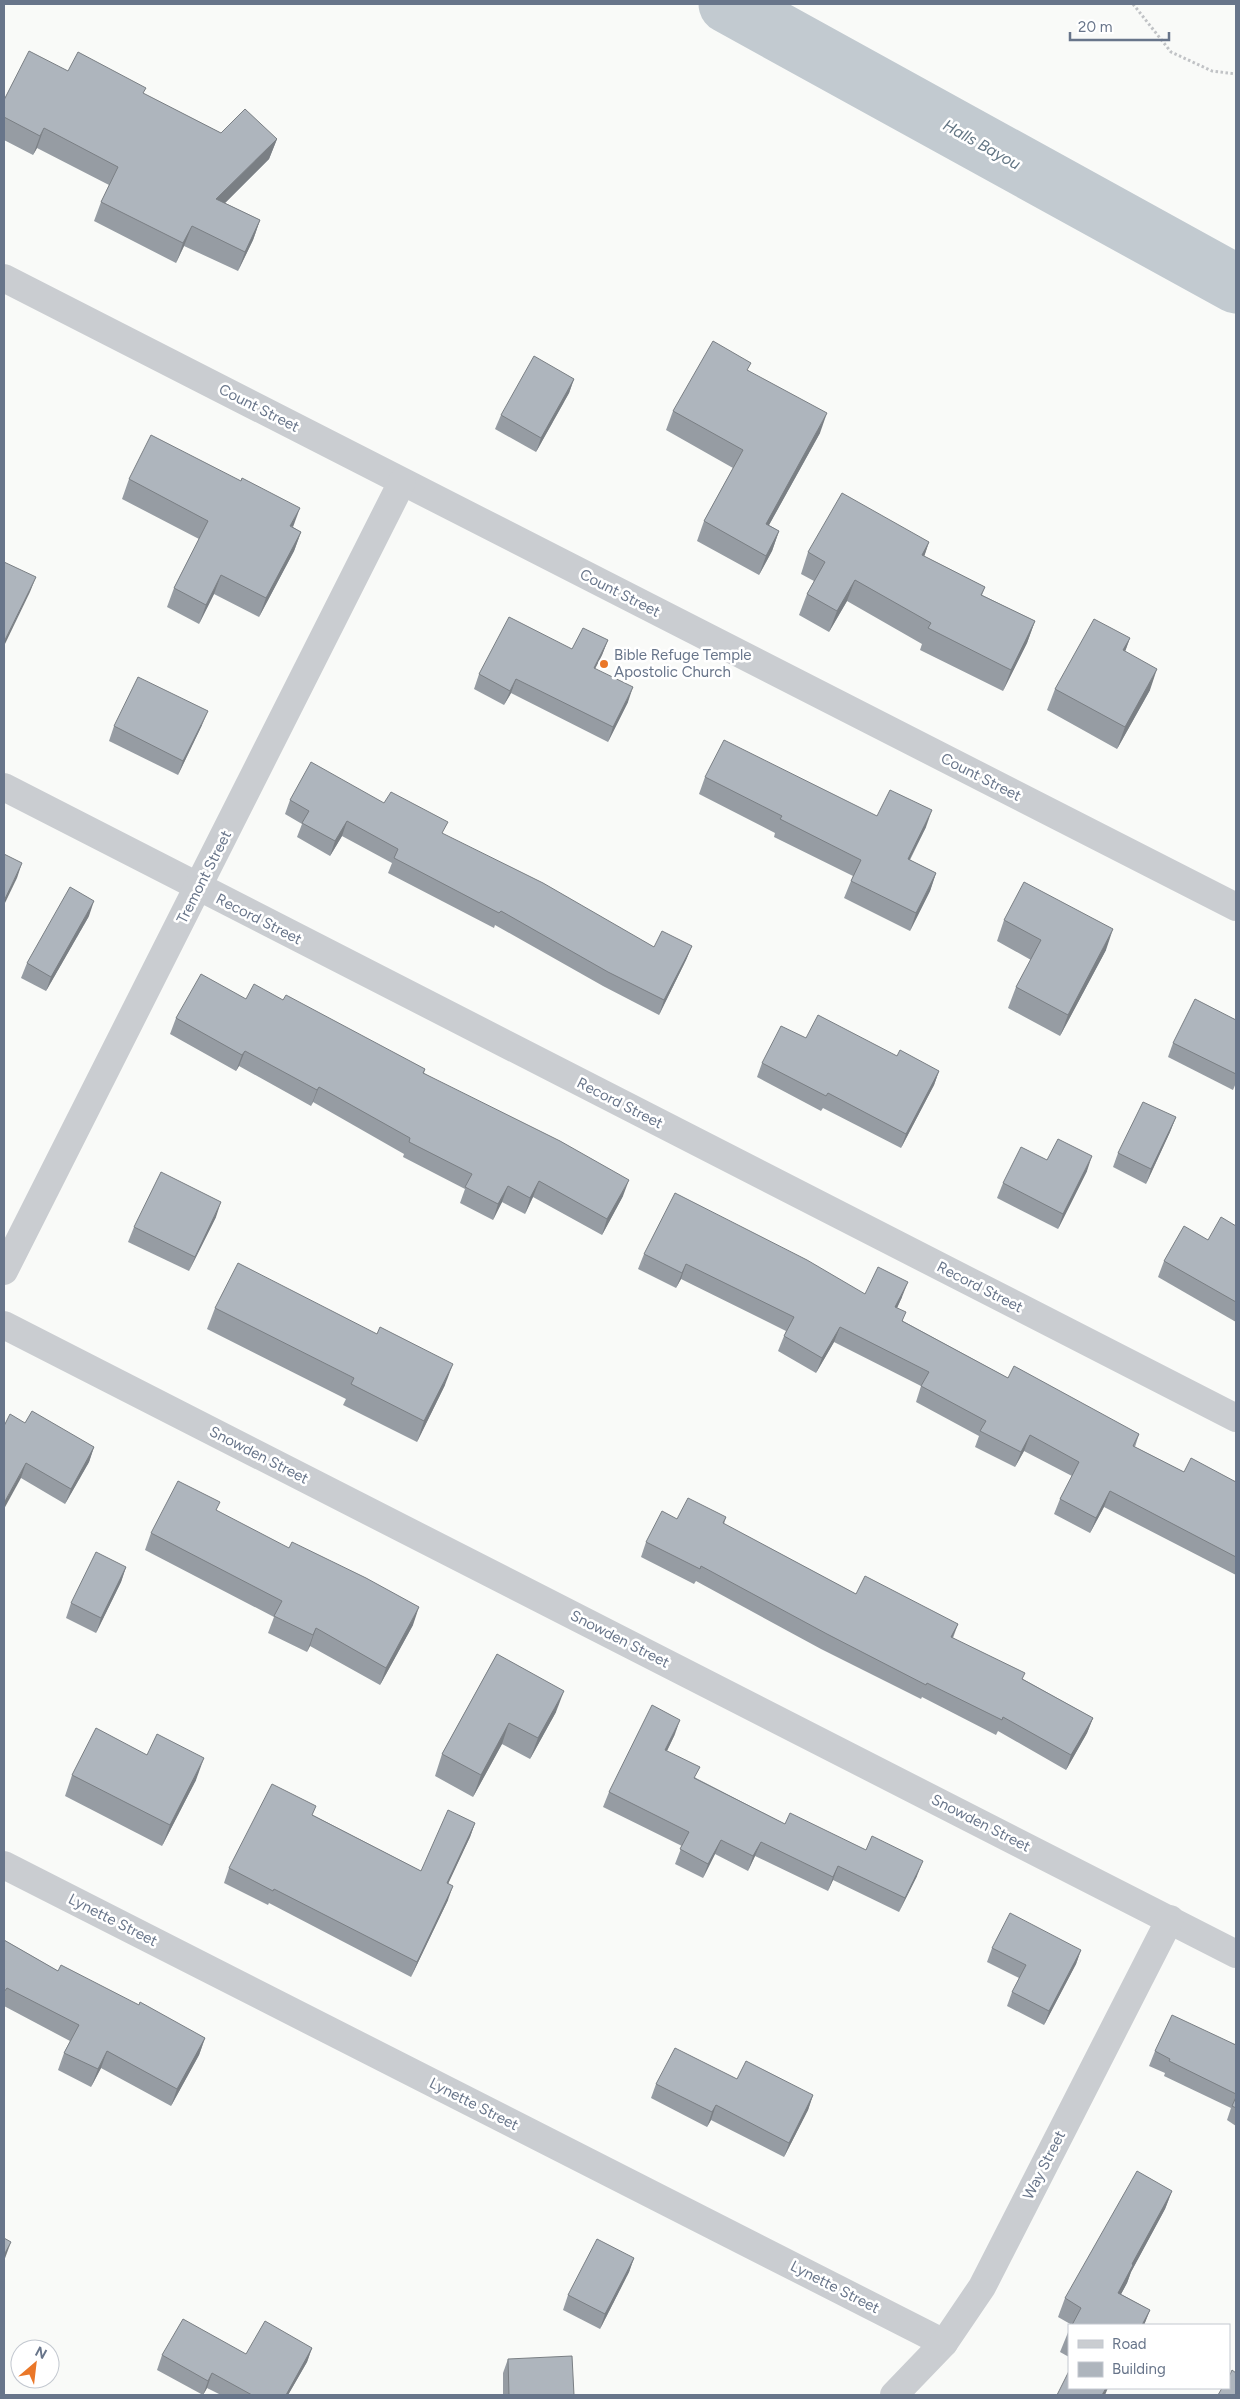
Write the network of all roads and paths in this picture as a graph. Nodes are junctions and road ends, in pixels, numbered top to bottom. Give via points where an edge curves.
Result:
1 (1133, 4) edge
2 (1236, 74) edge
3 (4, 278) edge
4 (402, 482) junction
5 (4, 787) edge
6 (199, 888) junction
7 (1236, 908) edge
8 (4, 1271) edge
9 (4, 1325) edge
10 (1236, 1418) edge
11 (4, 1865) edge
12 (1170, 1920) junction
13 (1236, 1954) edge
14 (944, 2343) junction
15 (894, 2395) edge

1 - 2 path via 1171,52 1212,71
3 - 4 street, Count Street
4 - 6 street, Tremont Street
4 - 7 street, Count Street
5 - 6 street, Record Street
6 - 8 street, Tremont Street
6 - 10 street, Record Street
9 - 12 street, Snowden Street
11 - 14 street, Lynette Street
12 - 13 street, Snowden Street
12 - 14 street, Way Street via 982,2287
14 - 15 street, Way Street

